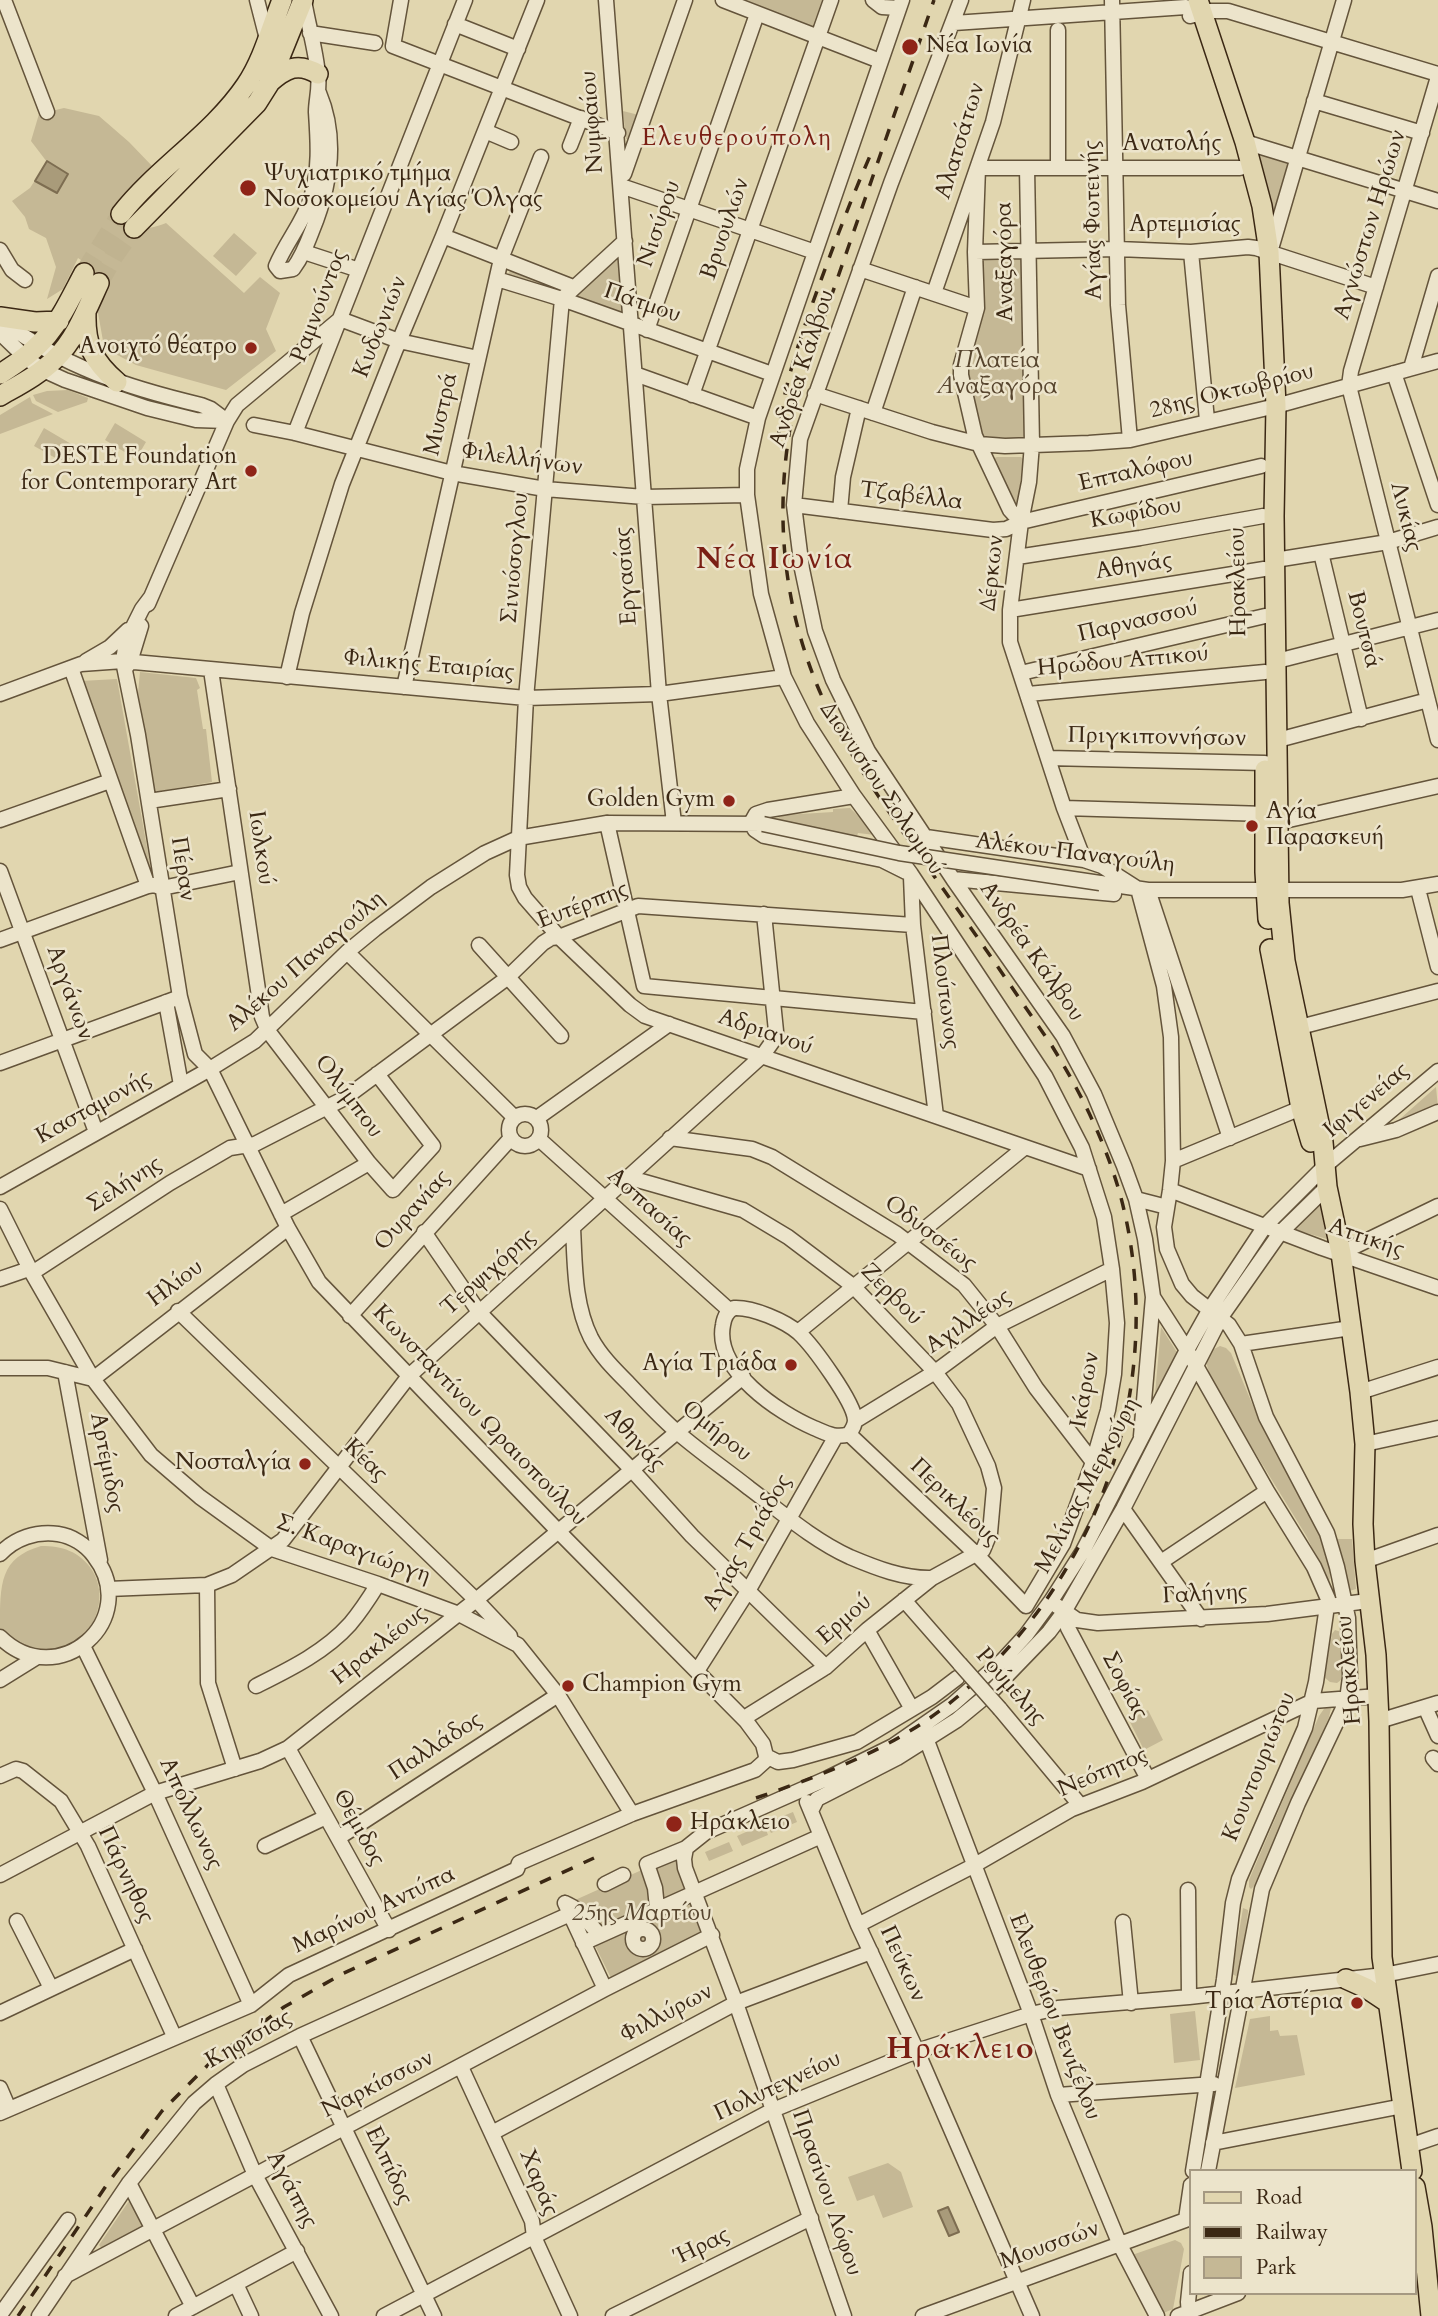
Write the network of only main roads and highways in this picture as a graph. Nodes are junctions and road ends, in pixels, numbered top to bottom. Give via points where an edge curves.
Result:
1 (282, 0) edge
2 (303, 0) edge
3 (1192, 7) edge
4 (269, 84) junction
5 (319, 84) road end
6 (1265, 250) junction
7 (86, 310) junction
8 (0, 318) edge
9 (59, 321) junction
10 (0, 374) edge
11 (117, 382) road end
12 (0, 396) edge
13 (1269, 407) junction
14 (1270, 564) junction
15 (1271, 666) junction
16 (1273, 818) junction
17 (1273, 890) junction
18 (1325, 1166) junction
19 (1346, 1979) road end
20 (1387, 2002) junction
21 (1412, 2169) edge
22 (1417, 2208) edge
23 (1419, 2228) edge
24 (1431, 2252) edge
25 (1433, 2313) edge

1 - 4 main road via 244,88 133,199 127,221 243,119
2 - 4 main road
3 - 6 main road, Ηρακλείου
3 - 6 main road, Ηρακλείου via 1245,142 1262,206
4 - 5 main road via 295,66 309,69
6 - 13 main road, Ηρακλείου
7 - 9 main road via 92,278
7 - 11 main road via 91,351
7 - 12 main road via 50,364
8 - 9 main road
9 - 10 main road via 32,352
13 - 14 main road, Ηρακλείου via 1274,460
13 - 14 main road, Ηρακλείου via 1261,466
14 - 15 main road, Ηρακλείου
14 - 15 main road, Ηρακλείου via 1265,616
15 - 16 main road, Ηρακλείου via 1278,740
15 - 16 main road, Ηρακλείου via 1265,763
16 - 17 main road, Ηρακλείου
17 - 18 main road, Ηρακλείου
17 - 18 main road, Ηρακλείου via 1272,962 1301,1108 1312,1145
18 - 20 main road, Ηρακλείου via 1365,1444 1363,1524 1376,1655
19 - 20 main road
20 - 21 main road, Ηρακλείου
22 - 23 main road
23 - 24 main road
24 - 25 main road

